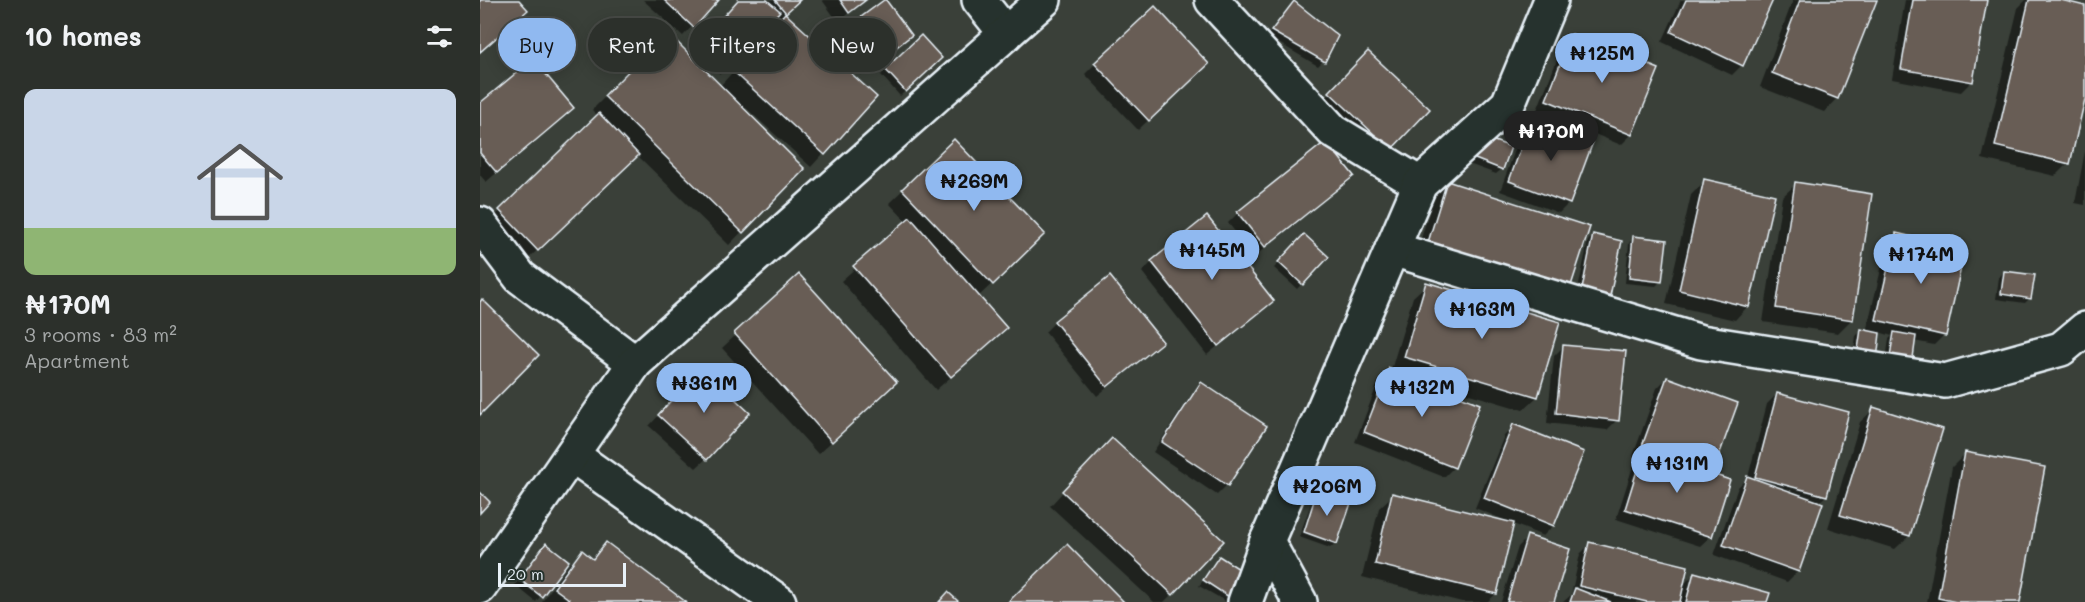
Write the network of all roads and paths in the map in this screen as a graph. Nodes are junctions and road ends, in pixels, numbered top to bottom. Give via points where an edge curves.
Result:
1 (979, 0) edge
2 (1044, 0) edge
3 (1212, 0) edge
4 (1551, 0) edge
5 (1005, 33) junction
6 (1420, 184) junction
7 (480, 224) edge
8 (1392, 249) junction
9 (2085, 328) edge
10 (635, 363) junction
11 (573, 455) junction
12 (1267, 541) junction
13 (480, 587) edge
14 (779, 602) edge
15 (1245, 602) edge
16 (1300, 602) edge

1 - 5 street
2 - 5 street
3 - 6 street via 1333,132
4 - 6 street via 1508,104
5 - 10 street
6 - 8 street
7 - 10 street via 520,277
8 - 9 street via 1701,342 1945,381 2061,349
8 - 12 street
10 - 11 street
11 - 13 street
11 - 14 street
12 - 15 street
12 - 16 street

